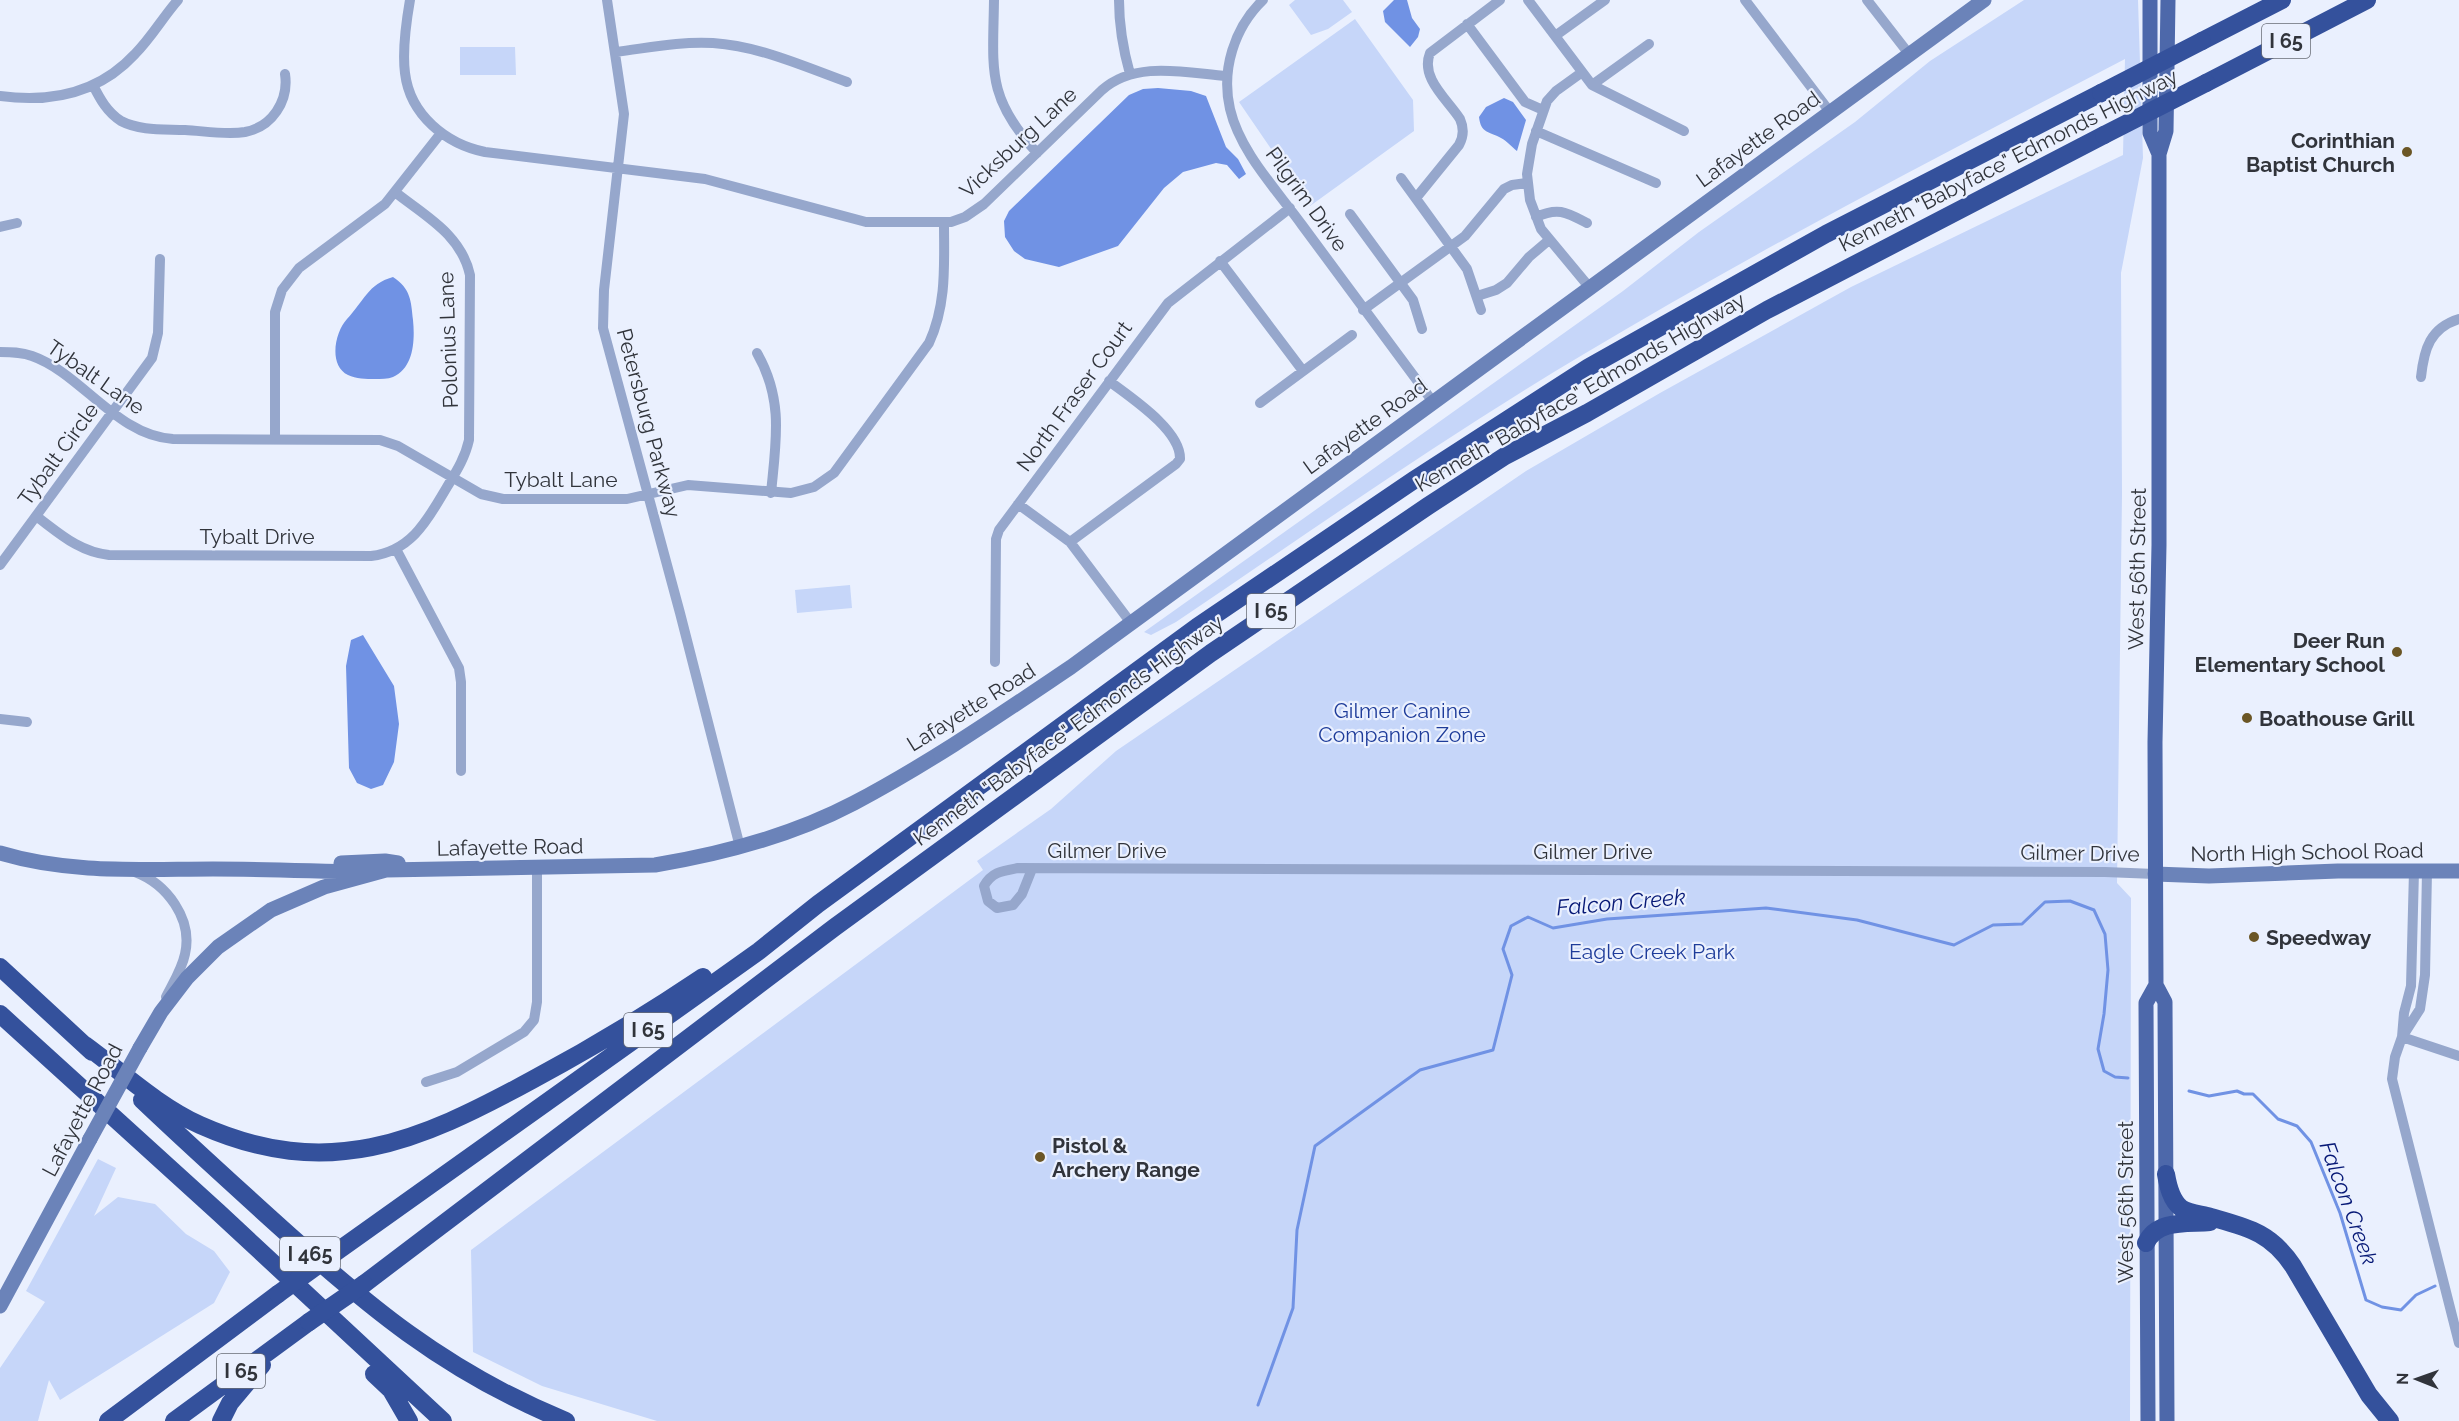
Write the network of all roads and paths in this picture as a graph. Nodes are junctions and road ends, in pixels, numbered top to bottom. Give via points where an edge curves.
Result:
1 (178, 0) edge
2 (410, 0) edge
3 (607, 0) edge
4 (994, 0) edge
5 (1119, 0) edge
6 (1263, 0) edge
7 (1500, 0) edge
8 (1528, 0) edge
9 (1605, 0) edge
10 (1745, 0) edge
11 (1867, 0) edge
12 (1984, 0) edge
13 (2150, 0) edge
14 (2168, 0) edge
15 (2282, 0) edge
16 (2367, 0) edge
17 (1467, 24) junction
18 (1555, 36) junction
19 (1649, 44) dead end
20 (616, 52) junction
21 (1909, 54) junction
22 (1581, 73) junction
23 (285, 74) dead end
24 (1130, 74) junction
25 (1227, 76) junction
26 (847, 82) dead end
27 (93, 85) junction
28 (1592, 85) junction
29 (0, 96) edge
30 (1543, 110) junction
31 (1830, 112) junction
32 (1684, 131) dead end
33 (1536, 132) junction
34 (441, 133) junction
35 (1037, 153) junction
36 (2159, 154) junction
37 (618, 168) junction
38 (1401, 178) dead end
39 (1527, 183) junction
40 (1656, 183) dead end
41 (395, 192) junction
42 (1416, 198) junction
43 (1290, 208) junction
44 (1350, 214) dead end
45 (1536, 217) junction
46 (17, 223) dead end
47 (944, 223) junction
48 (1587, 223) dead end
49 (0, 227) edge
50 (1550, 240) junction
51 (1451, 246) junction
52 (160, 259) dead end
53 (1220, 261) junction
54 (1400, 282) junction
55 (1590, 288) junction
56 (1477, 296) junction
57 (1363, 310) junction
58 (1481, 310) dead end
59 (2459, 319) edge
60 (1422, 329) dead end
61 (1352, 335) dead end
62 (0, 352) edge
63 (758, 353) dead end
64 (1303, 370) junction
65 (2421, 377) dead end
66 (1109, 381) junction
67 (1433, 402) junction
68 (1260, 403) dead end
69 (113, 412) junction
70 (275, 439) junction
71 (452, 478) junction
72 (771, 493) junction
73 (647, 494) junction
74 (1018, 504) junction
75 (36, 516) junction
76 (1070, 542) junction
77 (396, 549) junction
78 (0, 566) edge
79 (1131, 623) junction
80 (995, 662) dead end
81 (0, 719) edge
82 (27, 722) dead end
83 (461, 771) dead end
84 (740, 847) junction
85 (0, 853) edge
86 (268, 868) junction
87 (537, 868) junction
88 (123, 869) junction
89 (430, 869) junction
90 (1032, 869) junction
91 (386, 870) junction
92 (2421, 871) junction
93 (2459, 871) edge
94 (2155, 874) junction
95 (818, 904) junction
96 (0, 967) edge
97 (2156, 986) junction
98 (0, 1014) edge
99 (150, 1029) junction
100 (2403, 1037) junction
101 (85, 1045) junction
102 (2459, 1056) edge
103 (426, 1082) dead end
104 (116, 1120) junction
105 (2166, 1174) junction
106 (2224, 1221) junction
107 (2166, 1225) junction
108 (2146, 1243) junction
109 (0, 1306) edge
110 (290, 1335) junction
111 (2459, 1343) edge
112 (108, 1421) edge
113 (174, 1421) edge
114 (221, 1421) edge
115 (409, 1421) edge
116 (443, 1421) edge
117 (566, 1421) edge
118 (2148, 1421) edge
119 (2168, 1421) edge
120 (2390, 1421) edge

1 - 27 street via 132,58
2 - 34 street, Vicksburg Lane via 404,50 407,83 418,109
3 - 20 street, Petersburg Parkway
4 - 35 street via 993,64 997,89 1012,123
5 - 24 street
6 - 25 street, Pilgrim Drive via 1238,34
7 - 17 street
8 - 18 street
9 - 18 street
10 - 31 street
11 - 21 street
12 - 21 main road, Lafayette Road
13 - 36 main road, West 56th Street via 2150,133
14 - 36 main road, West 56th Street via 2166,131
15 - 95 highway, Kenneth "Babyface" Edmonds Highway / I 65, bridge via 1827,234 1589,367 1207,620
16 - 110 highway, Kenneth "Babyface" Edmonds Highway / I 65, bridge via 1767,310 1505,456 1211,653 844,920 364,1284
17 - 30 street via 1525,102
17 - 42 street via 1432,51 1427,60 1430,76 1460,119 1463,136
18 - 22 street
19 - 28 street
20 - 26 street via 686,43 725,44 762,52
20 - 37 street, Petersburg Parkway via 624,114
21 - 31 main road, Lafayette Road
22 - 28 street
22 - 30 street via 1551,96
23 - 27 street via 285,92 277,112 260,127 238,133 133,126 111,113
24 - 25 street, Vicksburg Lane via 1155,71
24 - 35 street, Vicksburg Lane via 1109,84
25 - 43 street, Pilgrim Drive via 1228,101 1236,128
27 - 29 street via 52,98
28 - 32 street
30 - 33 street
31 - 55 main road, Lafayette Road
33 - 39 street
33 - 40 street
34 - 37 street, Vicksburg Lane via 485,152
34 - 41 street
35 - 47 street, Vicksburg Lane via 975,212
36 - 94 main road, West 56th Street
37 - 47 street, Vicksburg Lane via 705,179 862,222
37 - 73 street, Petersburg Parkway via 603,290 603,328
38 - 42 street
39 - 45 street
39 - 51 street via 1504,189 1465,236
41 - 70 street via 378,211 299,268 282,290 275,312
41 - 71 street, Polonius Lane via 454,239 470,275 470,429 465,455
42 - 51 street
43 - 53 street, North Fraser Court
43 - 57 street, Pilgrim Drive
44 - 54 street
45 - 48 street via 1559,211
45 - 50 street
46 - 49 street
47 - 72 street, Tybalt Lane via 943,296 939,320 927,347 830,476 806,490
50 - 55 street
50 - 56 street via 1528,257 1507,283
51 - 54 street
51 - 56 street via 1471,276
52 - 69 street, Tybalt Circle via 155,350
53 - 64 street
53 - 66 street, North Fraser Court via 1168,303
54 - 57 street
54 - 60 street via 1413,300
55 - 67 main road, Lafayette Road
56 - 58 street
57 - 67 street, Pilgrim Drive
59 - 65 street via 2432,336 2425,349
61 - 64 street
62 - 69 street, Tybalt Lane via 43,361
63 - 72 street via 777,408
64 - 68 street
66 - 74 street, North Fraser Court
66 - 76 street via 1159,420 1179,448 1180,457 1176,464
67 - 79 main road, Lafayette Road
69 - 70 street, Tybalt Lane via 138,431 163,439
69 - 75 street, Tybalt Circle
70 - 71 street, Tybalt Lane via 384,441
71 - 73 street, Tybalt Lane via 481,494 503,499 621,499
71 - 77 street, Tybalt Drive via 419,532
72 - 73 street, Tybalt Lane via 688,485
73 - 84 street, Petersburg Parkway
74 - 76 street
74 - 80 street, North Fraser Court via 996,539
75 - 77 street, Tybalt Drive via 77,546 109,555 366,556
75 - 78 street, Tybalt Circle
76 - 79 street
77 - 83 street via 459,668
79 - 84 main road, Lafayette Road via 979,729 853,803
81 - 82 street
84 - 87 main road, Lafayette Road via 655,865
85 - 88 main road via 50,865
86 - 88 main road
86 - 89 main road via 385,861
86 - 91 main road via 358,873
87 - 89 main road, Lafayette Road
87 - 103 street via 534,1020 524,1032 457,1072
88 - 99 street via 145,876 160,887 185,925 184,958
89 - 91 main road, Lafayette Road
90 - 90 street, Gilmer Drive via 1018,868 989,877 984,886 988,901 997,908 1013,905
90 - 94 street, Gilmer Drive
91 - 99 main road, Lafayette Road via 324,887 256,920 203,960
92 - 93 main road, North High School Road
92 - 94 main road, North High School Road
92 - 100 street
94 - 97 main road, West 56th Street
95 - 101 highway via 561,1065 470,1113 425,1133 375,1148 306,1152 233,1138 177,1113
95 - 112 highway, Kenneth "Babyface" Edmonds Highway / I 65, bridge via 733,970 332,1255
96 - 101 highway, I 465
97 - 105 main road, West 56th Street via 2165,1002
97 - 108 main road, West 56th Street via 2146,1003
98 - 104 highway, I 465
99 - 109 main road, Lafayette Road, bridge
100 - 102 street
100 - 111 street via 2392,1070 2394,1093
101 - 117 highway, I 465 via 238,1189 393,1324 484,1383
104 - 115 highway via 188,1198 382,1380
104 - 116 highway, I 465
105 - 106 highway via 2179,1206
105 - 107 main road, West 56th Street
106 - 107 highway
106 - 120 highway via 2258,1232 2288,1258 2370,1395
107 - 108 highway via 2154,1230
107 - 119 main road, West 56th Street
108 - 118 main road, West 56th Street
110 - 113 highway, Kenneth "Babyface" Edmonds Highway / I 65
110 - 114 highway via 238,1391

